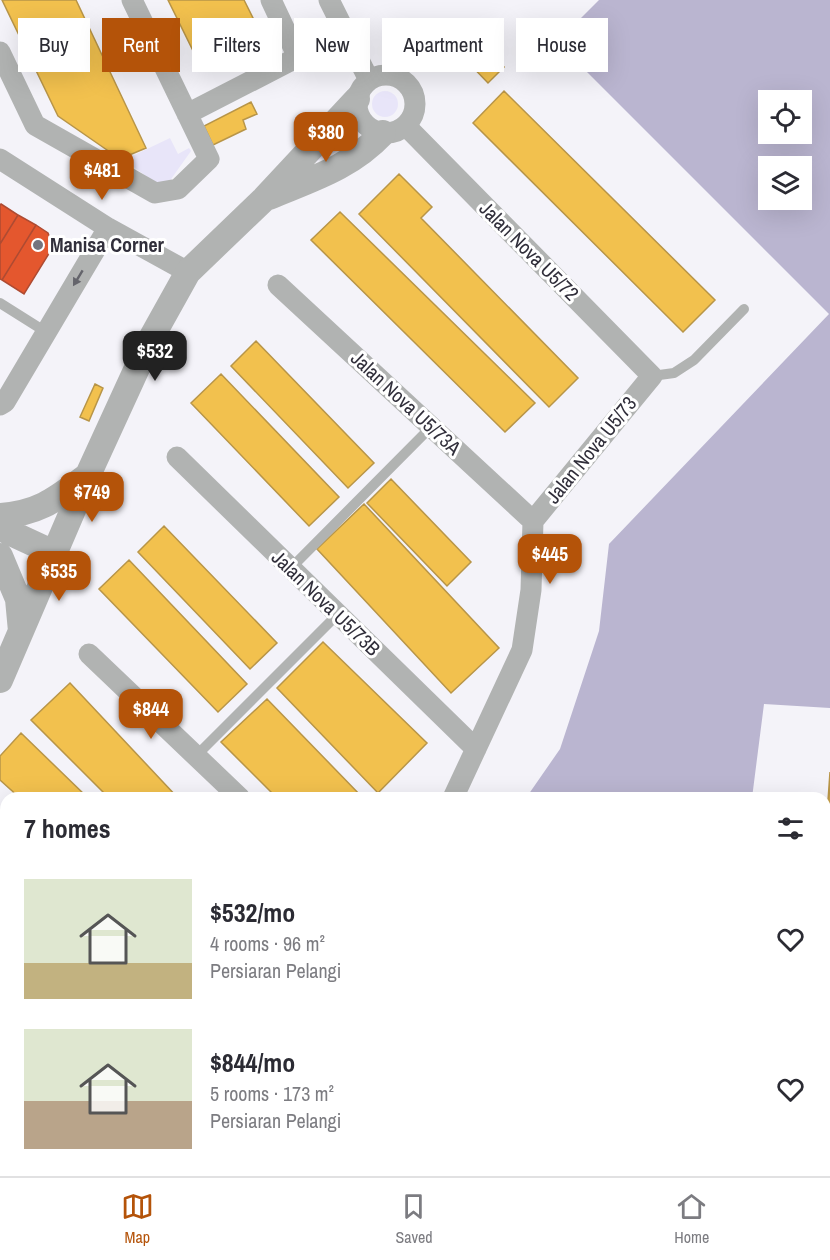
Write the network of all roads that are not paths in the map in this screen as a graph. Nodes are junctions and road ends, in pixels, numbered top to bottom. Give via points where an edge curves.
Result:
1 (132, 0) edge
2 (271, 0) edge
3 (329, 0) edge
4 (0, 52) edge
5 (363, 89) junction
6 (187, 114) junction
7 (394, 130) junction
8 (0, 159) edge
9 (263, 200) junction
10 (108, 228) junction
11 (188, 272) junction
12 (278, 285) dead end
13 (0, 303) edge
14 (744, 309) dead end
15 (46, 332) junction
16 (652, 376) junction
17 (0, 405) edge
18 (432, 426) junction
19 (177, 457) dead end
20 (88, 475) junction
21 (0, 516) edge
22 (533, 522) junction
23 (0, 528) edge
24 (56, 554) junction
25 (0, 556) edge
26 (291, 568) junction
27 (338, 614) junction
28 (21, 634) junction
29 (89, 654) dead end
30 (0, 680) edge
31 (476, 749) junction
32 (196, 756) junction
33 (234, 792) edge
34 (456, 792) edge

1 - 6 street
2 - 6 street via 296,58
3 - 5 street
4 - 6 street via 35,125 155,193 178,189 209,159
5 - 7 street via 357,108 366,125
5 - 7 street via 387,75 405,82 415,109
5 - 9 street
7 - 9 street via 340,167
7 - 16 street, Jalan Nova U5/72
8 - 10 street
9 - 11 street
10 - 11 street
10 -> 15 street
11 - 20 street via 150,342
12 - 18 street, Jalan Nova U5/73A
13 - 15 lane
14 - 16 lane via 694,360 674,373
15 - 17 street
16 - 22 street, Jalan Nova U5/73
18 - 22 street, Jalan Nova U5/73A
18 - 26 lane
19 - 26 street, Jalan Nova U5/73B
20 - 21 street via 52,502 24,514
20 - 24 street
22 - 31 street, Jalan Nova U5/73 via 531,590 522,650
23 - 24 street
24 - 28 street
25 - 28 street via 18,599
26 - 27 street, Jalan Nova U5/73B
27 - 31 street, Jalan Nova U5/73B
27 - 32 lane
28 - 30 street
29 - 32 street
31 - 34 street, Jalan Nova U5/73
32 - 33 street

